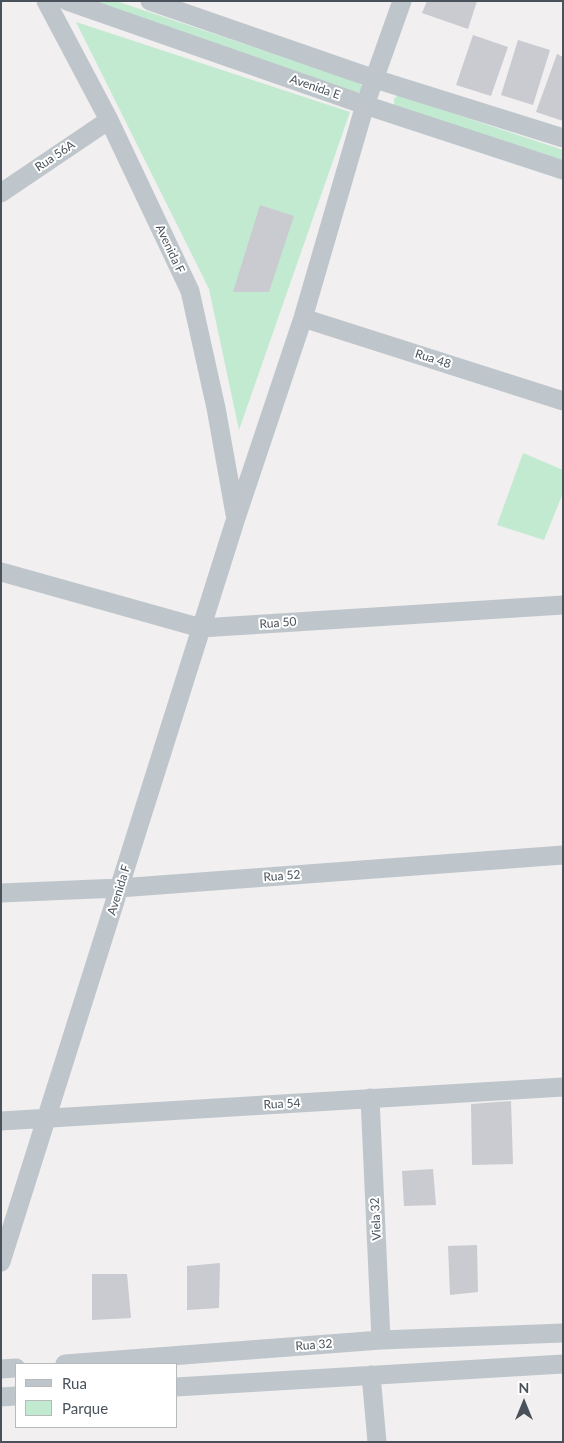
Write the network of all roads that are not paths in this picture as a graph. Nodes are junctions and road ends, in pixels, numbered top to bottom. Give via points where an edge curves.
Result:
1 (46, 1) edge
2 (67, 1) edge
3 (150, 1) edge
4 (402, 1) edge
5 (375, 79) junction
6 (365, 104) junction
7 (109, 120) junction
8 (563, 138) edge
9 (563, 170) edge
10 (1, 193) edge
11 (303, 318) junction
12 (563, 401) edge
13 (236, 518) junction
14 (1, 572) edge
15 (563, 605) edge
16 (202, 628) junction
17 (563, 855) edge
18 (120, 888) junction
19 (1, 893) edge
20 (563, 1086) edge
21 (370, 1098) junction
22 (47, 1118) junction
23 (1, 1121) edge
24 (1, 1262) edge
25 (563, 1334) edge
26 (381, 1340) junction
27 (78, 1363) edge
28 (563, 1364) edge
29 (15, 1368) edge
30 (1, 1369) edge
31 (371, 1375) junction
32 (178, 1387) edge
33 (15, 1396) edge
34 (1, 1397) edge
35 (377, 1442) edge

1 - 7 street, Avenida F
2 - 6 street, Avenida E
3 - 5 street
4 - 5 street, Avenida F
5 - 6 street, Avenida F
5 - 8 street
6 - 9 street, Avenida E
6 - 11 street, Avenida F
7 - 10 street, Rua 56A
7 - 13 street, Avenida F via 190,291
11 - 12 street, Rua 48
11 - 13 street, Avenida F
13 - 16 street, Avenida F
14 - 16 street, Rua 50
15 - 16 street, Rua 50
16 - 18 street, Avenida F
17 - 18 street, Rua 52
18 - 19 street, Rua 52
18 - 22 street, Avenida F
20 - 21 street, Rua 54
21 - 22 street, Rua 54
21 - 26 street, Viela 32
22 - 23 street, Rua 54
22 - 24 street, Avenida F
25 - 26 street, Rua 32
26 - 27 street, Rua 32
28 - 31 street
29 - 30 street
31 - 32 street
31 - 35 street
33 - 34 street

